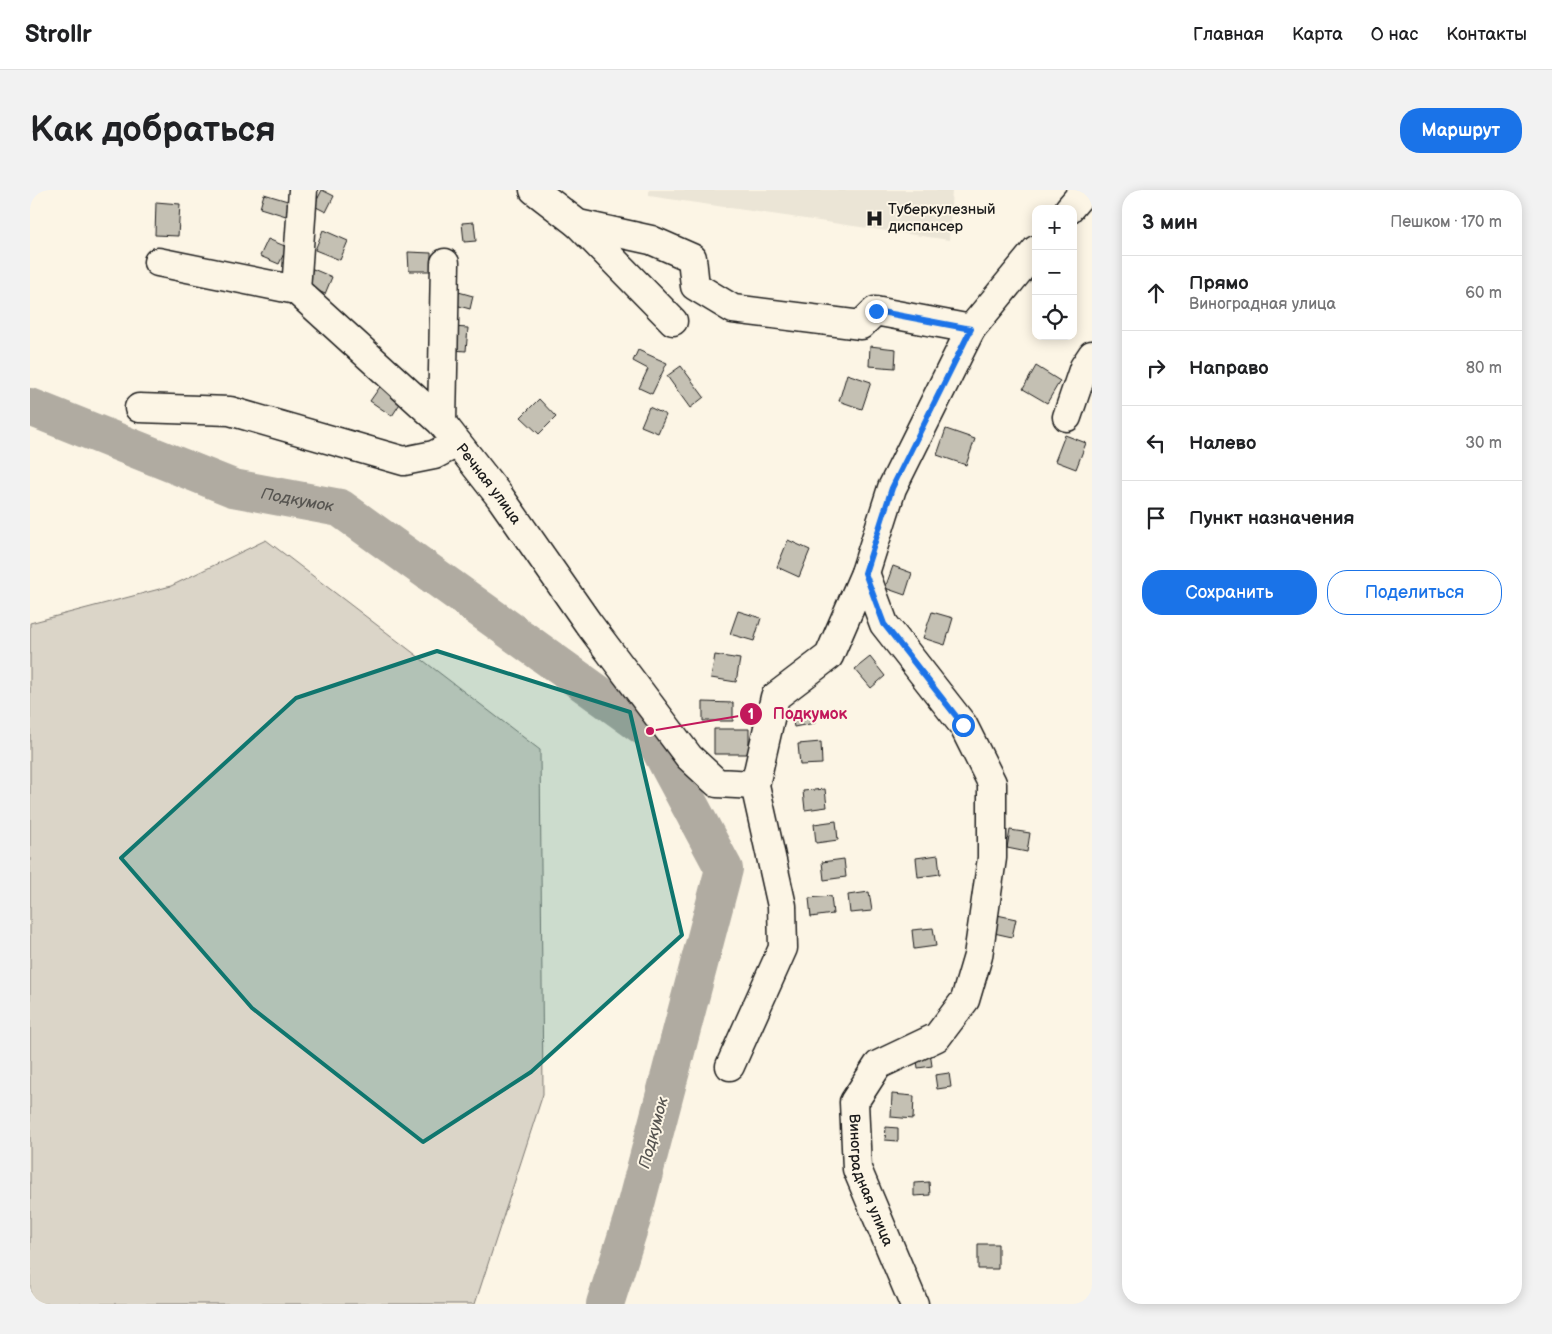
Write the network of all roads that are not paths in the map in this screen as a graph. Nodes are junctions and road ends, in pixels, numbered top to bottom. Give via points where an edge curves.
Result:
1 (303, 190) edge
2 (534, 190) edge
3 (1084, 190) edge
4 (1072, 205) edge
5 (578, 224) junction
6 (1032, 255) edge
7 (158, 262) dead end
8 (445, 263) dead end
9 (296, 290) junction
10 (673, 321) dead end
11 (971, 329) junction
12 (1092, 355) edge
13 (139, 408) dead end
14 (1067, 417) dead end
15 (449, 433) junction
16 (865, 573) junction
17 (755, 785) junction
18 (730, 1066) dead end
19 (914, 1304) edge

1 - 9 street
2 - 5 street
3 - 4 street
5 - 10 street
5 - 11 street via 651,240 692,258 695,286 733,309 861,325 876,311
6 - 11 street
7 - 9 street
8 - 15 street
9 - 15 street, Речная улица
11 - 16 street via 892,488
12 - 14 street via 1084,367
13 - 15 street via 230,411 404,461 434,455
15 - 17 street, Речная улица via 500,497 588,623 689,757 717,783
16 - 17 street via 829,656 774,697
16 - 19 street, Виноградная улица via 884,624 963,725 992,784 992,858 978,956 965,1000 937,1037 878,1065 854,1102 858,1169
17 - 18 street via 782,906 783,948

